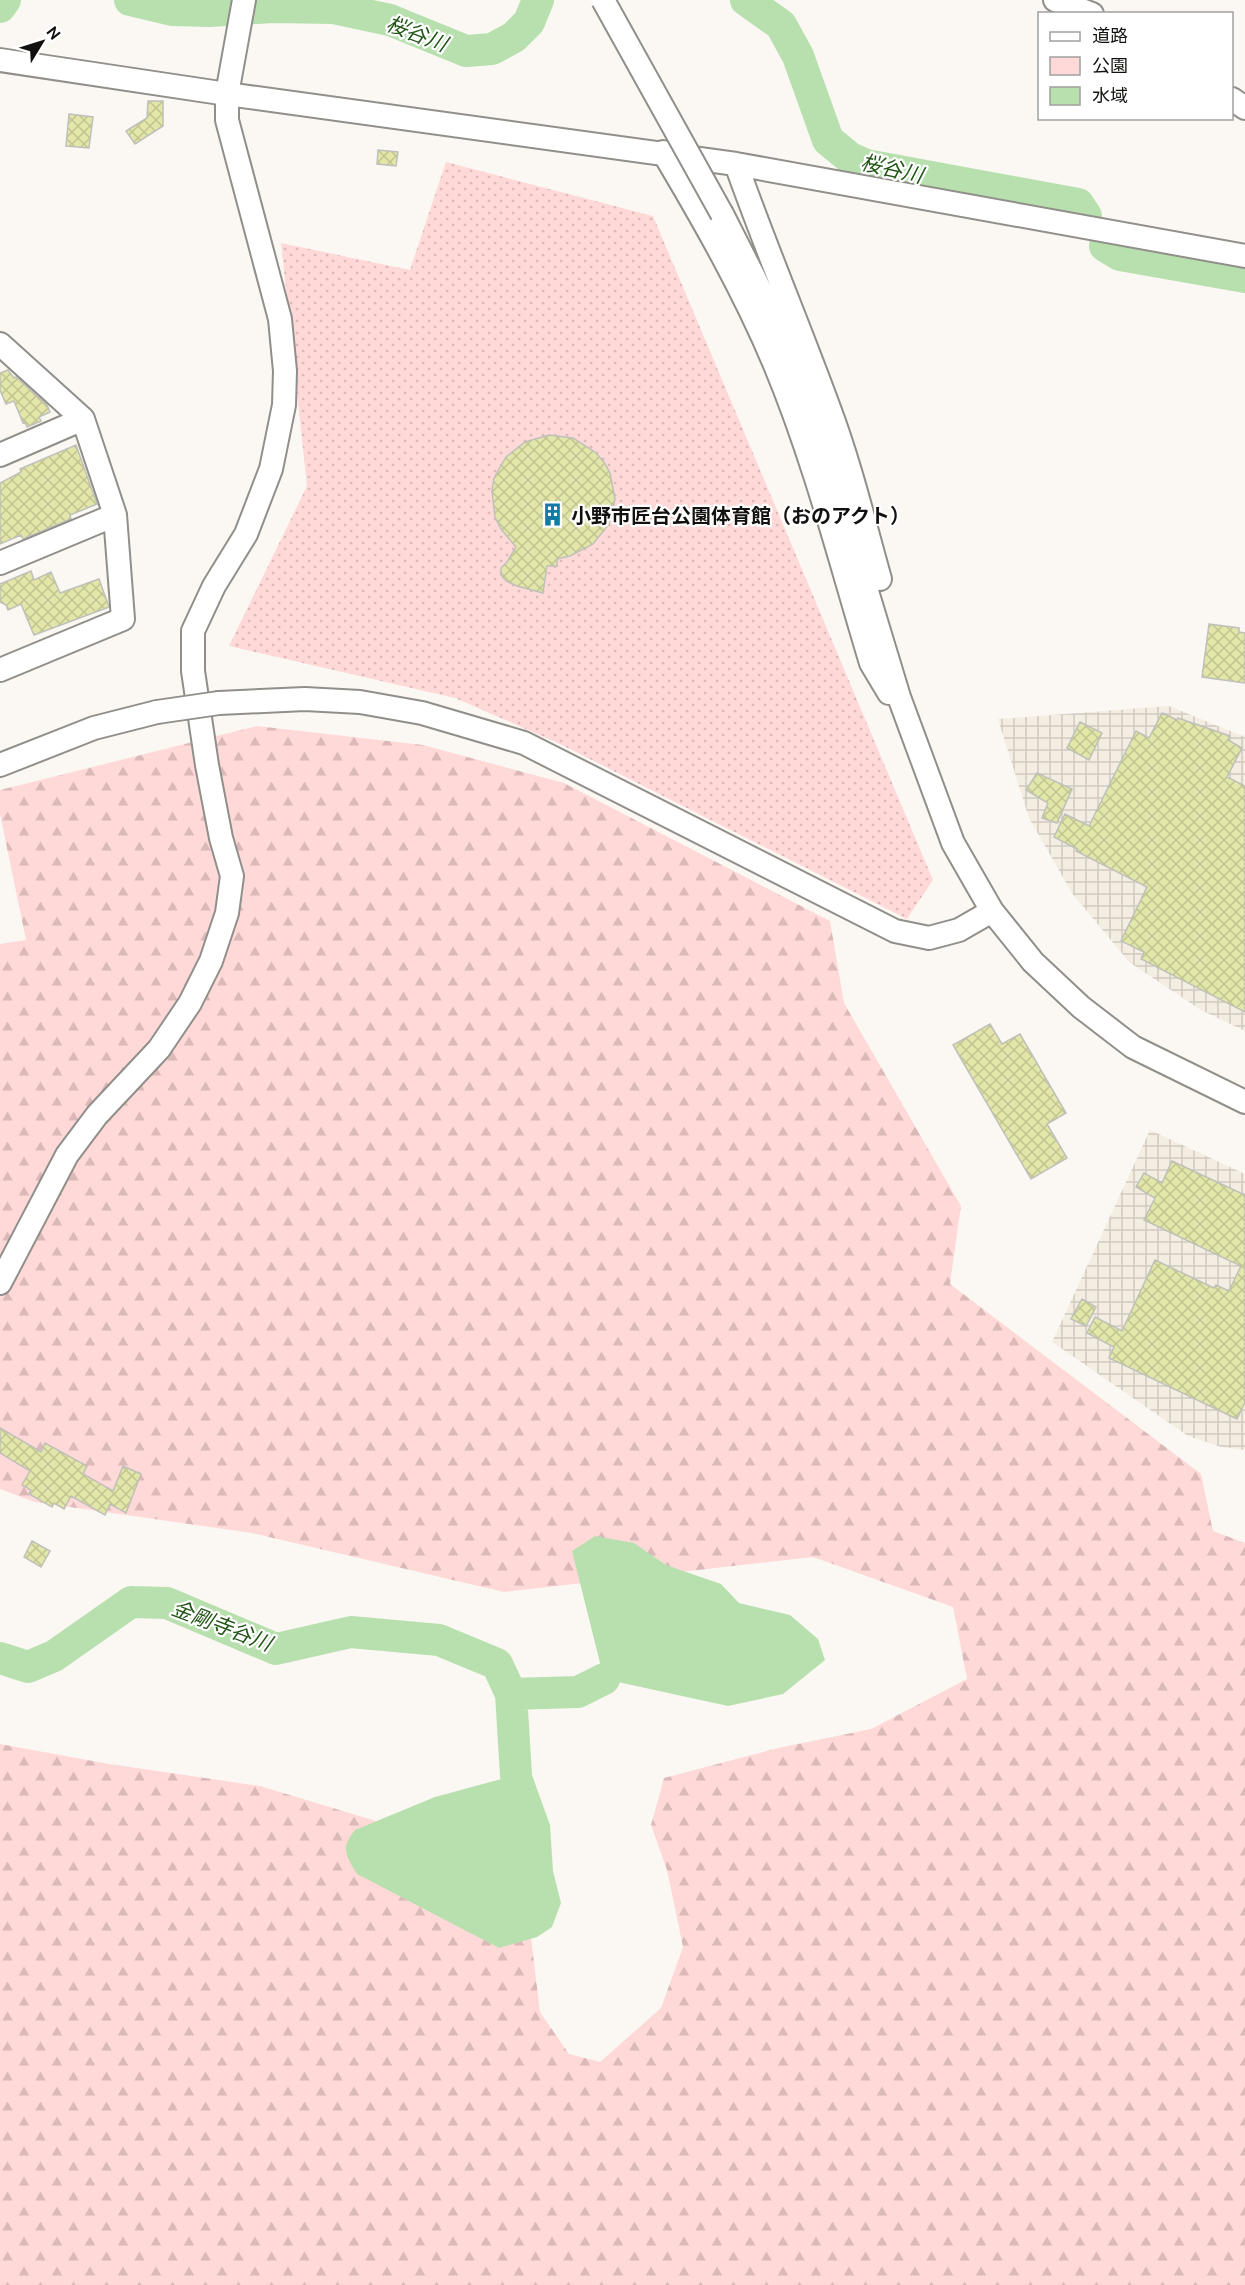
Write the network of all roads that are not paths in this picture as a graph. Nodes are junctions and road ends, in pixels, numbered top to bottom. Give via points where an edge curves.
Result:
1 (603, 0) edge
2 (1055, 0) edge
3 (243, 7) edge
4 (1087, 12) edge
5 (0, 60) edge
6 (227, 94) junction
7 (663, 152) junction
8 (736, 164) junction
9 (1245, 256) edge
10 (2, 347) edge
11 (83, 419) junction
12 (0, 455) edge
13 (115, 515) junction
14 (0, 563) edge
15 (0, 670) edge
16 (913, 736) junction
17 (0, 765) edge
18 (992, 910) junction
19 (1245, 1102) edge
20 (0, 1283) edge

1 - 16 street, bridge via 722,214 784,341 816,423
2 - 4 street
3 - 6 street
5 - 6 street
6 - 7 street
6 - 20 street via 227,120 280,319 285,371 284,405 271,469 246,534 214,586 193,631 193,671 207,765 232,876 227,913 211,961 190,1003 159,1049 67,1155
7 - 8 street
7 - 16 street via 739,286 775,365 803,440 871,663
8 - 9 street
8 - 16 street via 845,455 900,652
10 - 11 street
11 - 12 street
11 - 13 street
13 - 14 street
13 - 15 street via 123,619
16 - 18 street via 953,843
17 - 18 street, bridge via 94,728 158,712 219,703 305,699 360,702 422,713 524,742 895,931 929,938 959,930
18 - 19 street via 1033,962 1080,1007 1133,1047

